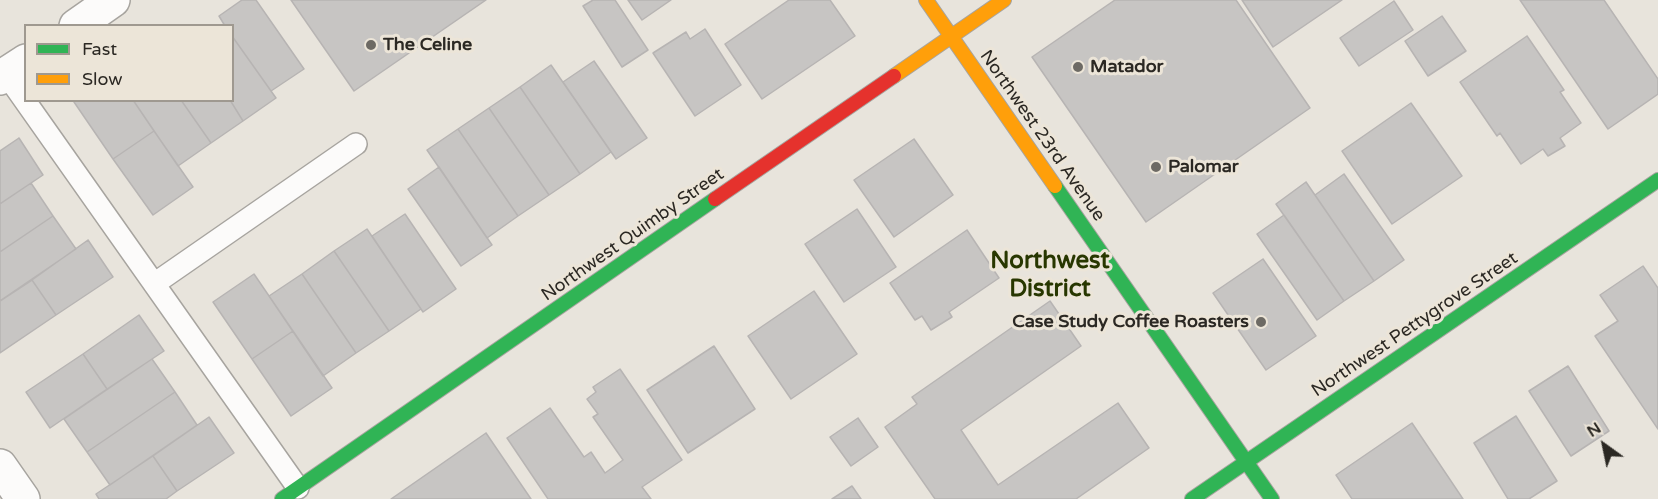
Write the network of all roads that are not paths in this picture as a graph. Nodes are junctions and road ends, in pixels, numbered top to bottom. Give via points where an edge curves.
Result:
1 (113, 0) edge
2 (926, 0) edge
3 (1004, 0) edge
4 (79, 24) edge
5 (951, 36) junction
6 (11, 71) edge
7 (24, 90) edge
8 (32, 102) edge
9 (356, 144) dead end
10 (1658, 180) edge
11 (154, 284) junction
12 (1246, 462) junction
13 (0, 466) edge
14 (290, 494) edge
15 (23, 499) edge
16 (1192, 499) edge
17 (1272, 499) edge

1 - 4 street
2 - 5 street, Northwest 23rd Avenue
3 - 5 street, Northwest Quimby Street
5 - 12 street, Northwest 23rd Avenue
5 - 14 street, Northwest Quimby Street
6 - 7 lane
8 - 11 lane
9 - 11 lane
10 - 12 street, Northwest Pettygrove Street
11 - 14 lane
12 - 16 street, Northwest Pettygrove Street
12 - 17 street, Northwest 23rd Avenue
13 - 15 street

